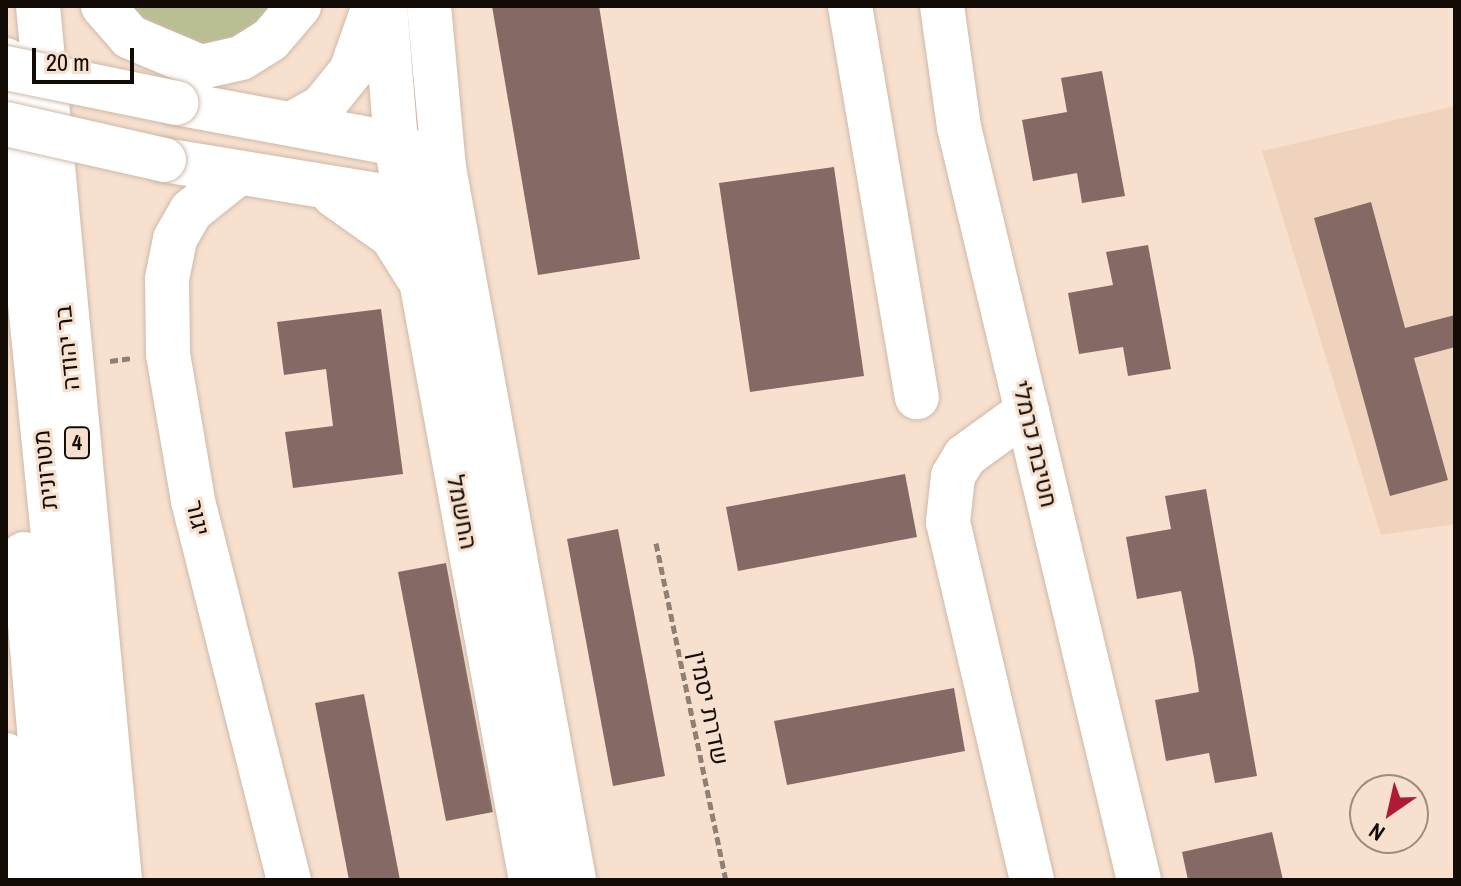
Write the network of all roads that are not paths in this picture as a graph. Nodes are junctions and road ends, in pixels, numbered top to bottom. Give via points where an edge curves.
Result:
1 (38, 6) edge
2 (103, 6) edge
3 (299, 6) edge
4 (374, 6) edge
5 (385, 6) edge
6 (429, 6) edge
7 (850, 6) edge
8 (942, 6) edge
9 (6, 60) edge
10 (6, 68) edge
11 (295, 122) junction
12 (6, 124) edge
13 (396, 144) junction
14 (444, 168) junction
15 (237, 174) junction
16 (321, 187) junction
17 (403, 199) junction
18 (417, 276) junction
19 (6, 344) edge
20 (917, 397) dead end
21 (1027, 411) junction
22 (6, 755) edge
23 (18, 880) edge
24 (52, 880) edge
25 (87, 880) edge
26 (120, 880) edge
27 (289, 880) edge
28 (531, 880) edge
29 (574, 880) edge
30 (1032, 880) edge
31 (1139, 880) edge

1 - 26 main road, בר יהודה / 4
2 - 3 main road via 130,37 201,67 241,58 270,40
4 - 11 main road via 351,71 322,107
5 - 13 main road, החשמל
6 - 14 main road, החשמל
7 - 20 main road
8 - 21 main road, חטיבת כרמלי via 959,127
9 - 25 main road, מטרונית
10 - 11 main road, bridge
11 - 13 main road
12 - 15 main road, bridge
13 - 14 main road
13 - 17 main road, החשמל
14 - 17 main road
14 - 29 main road, החשמל
15 - 16 main road
15 - 27 main road, יגור via 191,211 175,239 167,279 168,354 193,501
16 - 17 main road
16 - 18 main road via 392,236
17 - 18 main road, החשמל
18 - 28 main road, החשמל
19 - 24 main road, מטרונית
21 - 30 main road via 965,456 953,476 948,522
21 - 31 main road, חטיבת כרמלי
22 - 23 main road

